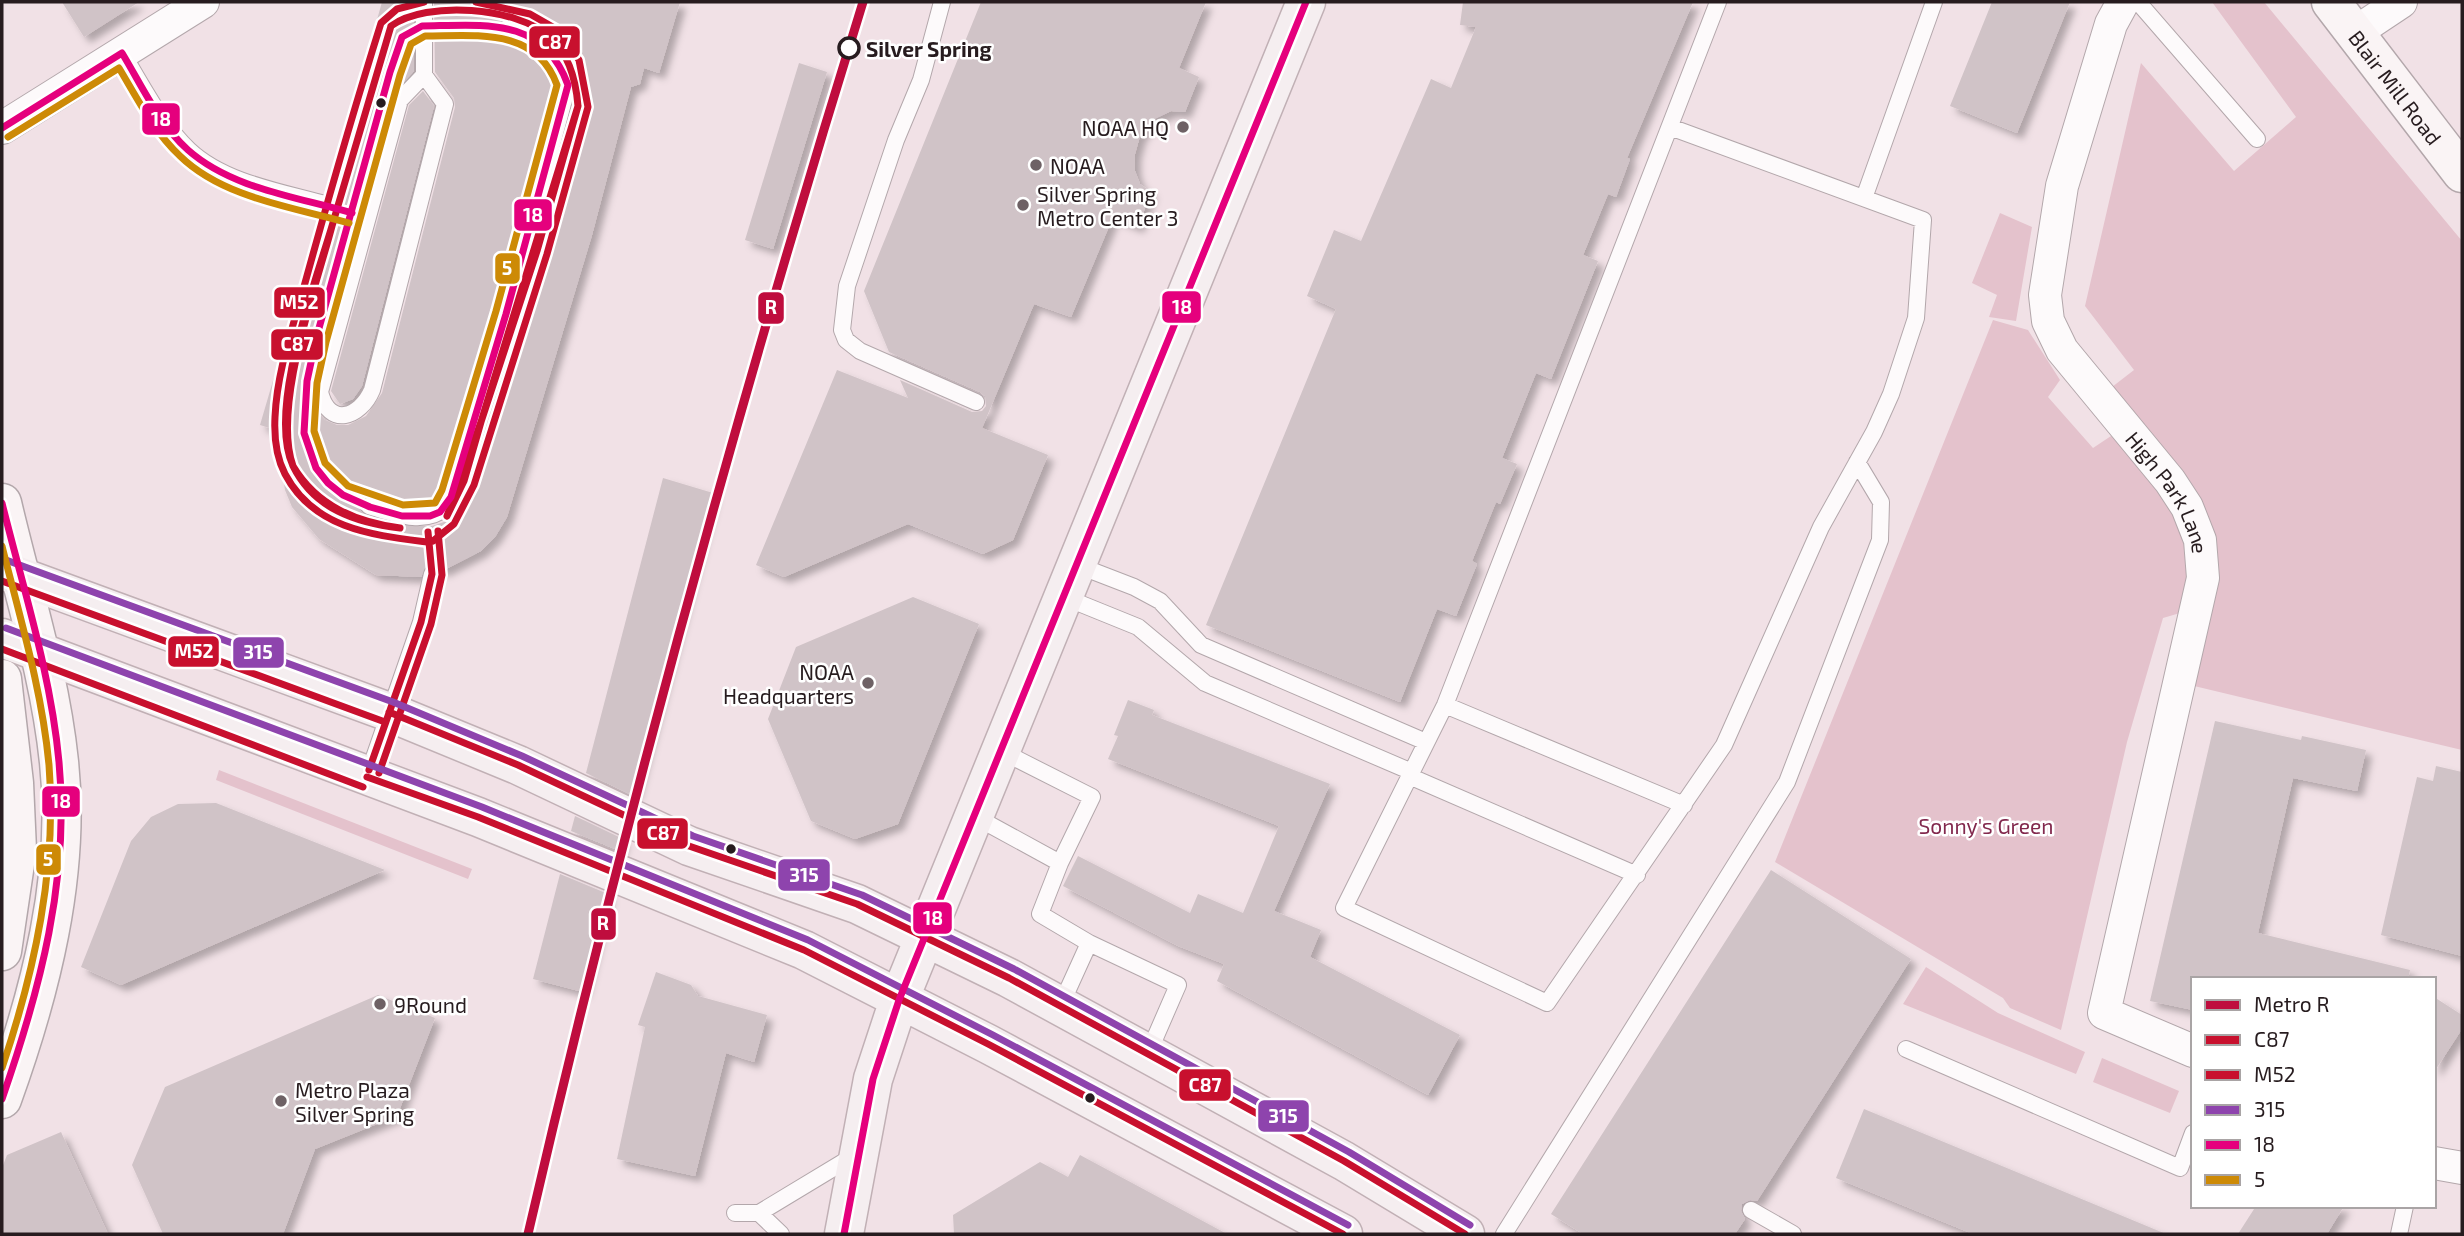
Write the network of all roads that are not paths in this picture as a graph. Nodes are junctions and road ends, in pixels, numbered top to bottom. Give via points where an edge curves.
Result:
1 (203, 2) edge
2 (424, 2) edge
3 (942, 2) edge
4 (1306, 2) edge
5 (1718, 2) edge
6 (1934, 2) edge
7 (2123, 2) edge
8 (2138, 2) edge
9 (2330, 2) edge
10 (2401, 2) edge
11 (507, 28) dead end
12 (2353, 34) junction
13 (122, 53) junction
14 (424, 75) junction
15 (1670, 127) junction
16 (2, 128) edge
17 (2258, 139) dead end
18 (2462, 173) edge
19 (1864, 198) junction
20 (328, 205) dead end
21 (976, 402) dead end
22 (1857, 462) junction
23 (2, 503) edge
24 (369, 506) dead end
25 (11, 573) edge
26 (432, 574) dead end
27 (1070, 581) junction
28 (2, 638) edge
29 (40, 653) junction
30 (2, 679) edge
31 (1445, 705) junction
32 (390, 712) junction
33 (1426, 742) junction
34 (1001, 751) junction
35 (1410, 774) junction
36 (367, 776) junction
37 (1684, 806) junction
38 (974, 816) junction
39 (1060, 863) junction
40 (1637, 875) junction
41 (925, 937) junction
42 (1089, 943) junction
43 (2, 951) edge
44 (899, 1000) junction
45 (1060, 1007) junction
46 (1906, 1049) dead end
47 (2191, 1050) edge
48 (1147, 1054) junction
49 (2, 1099) edge
50 (2191, 1138) edge
51 (857, 1154) junction
52 (2436, 1163) edge
53 (2462, 1168) edge
54 (2405, 1208) edge
55 (1751, 1210) dead end
56 (735, 1213) dead end
57 (759, 1213) junction
58 (781, 1234) edge
59 (844, 1234) edge
60 (1343, 1234) edge
61 (1465, 1234) edge
62 (1504, 1234) edge
63 (1793, 1234) edge
64 (2399, 1234) edge

1 - 13 street
2 - 14 lane
3 - 21 lane via 920,79 847,286 842,330 860,351
4 - 27 main road
5 - 15 lane
6 - 19 lane
7 - 47 street, High Park Lane via 2111,24 2062,186 2045,295 2048,321 2062,349 2170,481 2200,540 2203,578 2104,1013
8 - 17 lane
9 - 12 street, Blair Mill Road
10 - 12 street
11 - 24 lane via 537,39 552,52 564,68 568,85 506,314 447,507 438,514 412,517
12 - 18 street, Blair Mill Road
13 - 16 street
13 - 20 lane via 176,136 202,161 224,174
14 - 14 lane via 400,100 391,129 320,392 332,413 344,416 355,412 372,390 444,104
15 - 19 lane
15 - 31 lane
19 - 22 lane via 1923,220 1916,318 1891,394
22 - 37 lane via 1821,527 1724,745
22 - 62 lane via 1881,502 1880,540 1787,782
23 - 25 street
25 - 29 street
25 - 32 main road
26 - 32 lane
27 - 33 lane via 1134,587 1160,601 1201,645
27 - 34 main road
27 - 35 lane via 1138,627 1205,683
28 - 29 main road
29 - 36 main road
29 - 49 street via 59,764 60,853 48,936 22,1044
30 - 43 street via 15,783 17,850
31 - 33 lane
31 - 37 lane
32 - 36 lane
32 - 41 main road via 518,765 689,846 858,904
33 - 35 lane
34 - 38 main road
34 - 39 lane via 1092,797
35 - 40 lane
35 - 40 lane via 1344,908 1547,1003
36 - 44 main road via 804,950
37 - 40 lane
38 - 39 lane
38 - 41 main road
39 - 42 lane via 1040,914
41 - 44 main road
41 - 45 main road
42 - 45 lane
42 - 48 lane via 1178,985
44 - 51 main road via 873,1079
44 - 60 main road
45 - 48 main road
46 - 50 lane via 2180,1168
48 - 61 main road via 1344,1160
51 - 57 lane
51 - 59 main road
52 - 53 street
54 - 64 lane
55 - 63 lane
56 - 57 lane
57 - 58 lane

